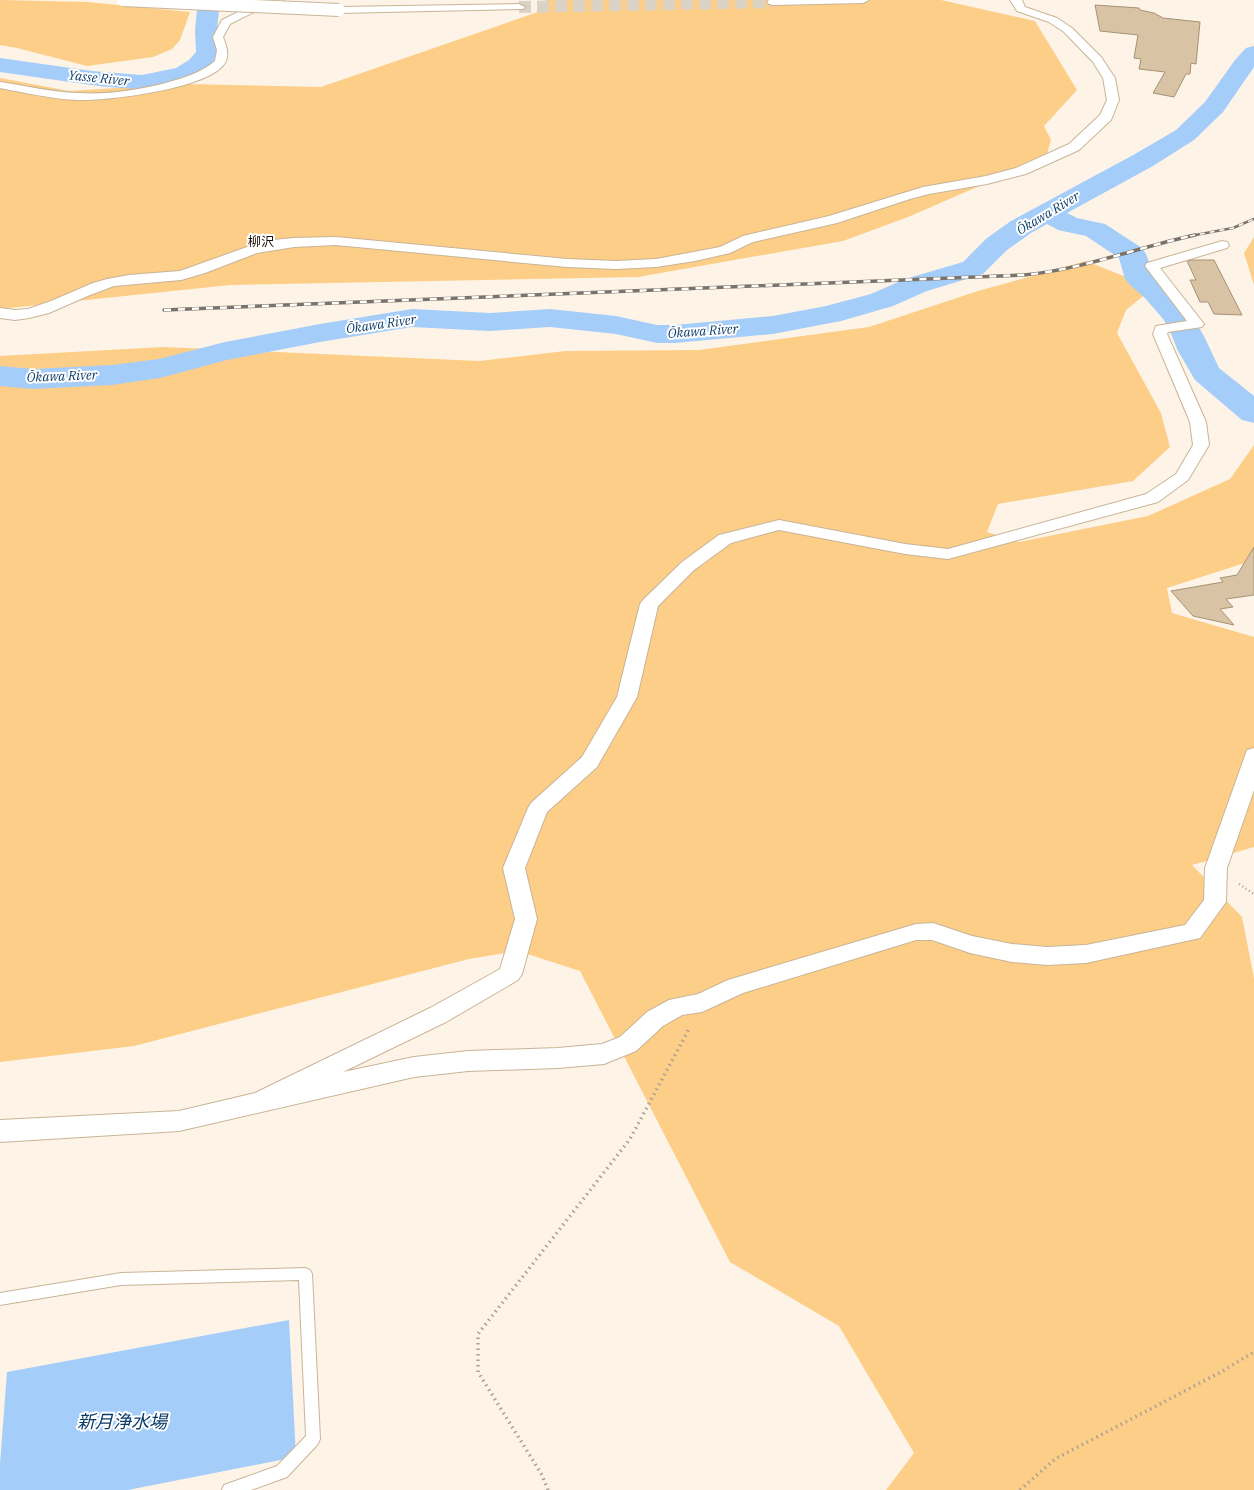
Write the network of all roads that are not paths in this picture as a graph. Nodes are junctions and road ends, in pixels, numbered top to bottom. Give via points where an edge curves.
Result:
1 (123, 0) edge
2 (279, 0) edge
3 (862, 0) edge
4 (1016, 0) edge
5 (773, 2) dead end
6 (520, 7) tunnel mouth
7 (0, 85) edge
8 (1222, 245) dead end
9 (0, 312) edge
10 (1254, 755) edge
11 (260, 1102) junction
12 (0, 1131) edge
13 (0, 1299) edge
14 (229, 1490) edge

1 - 6 main road, bridge via 339,10
2 - 7 street via 268,1 226,22 218,37 222,50 220,63 211,70 183,81 117,95 88,97 57,95
3 - 5 main road
4 - 9 main road via 1021,9 1057,22 1068,30 1097,60 1108,78 1113,100 1106,117 1074,147 1021,171 988,180 928,190 832,220 748,239 725,250 656,263 567,263 336,241 308,241 253,249 179,275 112,282 88,289 49,308 23,314
8 - 11 street via 1152,266 1197,324 1161,328 1160,334 1198,422 1201,445 1182,477 1152,498 948,554 905,549 779,525 725,539 688,566 649,604 627,697 590,762 538,808 514,868 526,920 510,974 438,1015
10 - 11 street via 1216,868 1215,902 1192,932 1086,954 1047,956 1012,953 970,944 934,931 916,932 736,986 702,1003 678,1007 655,1020 628,1044 604,1054 468,1061 414,1067
11 - 12 street via 179,1121
13 - 14 lane via 121,1280 305,1274 313,1439 282,1472

